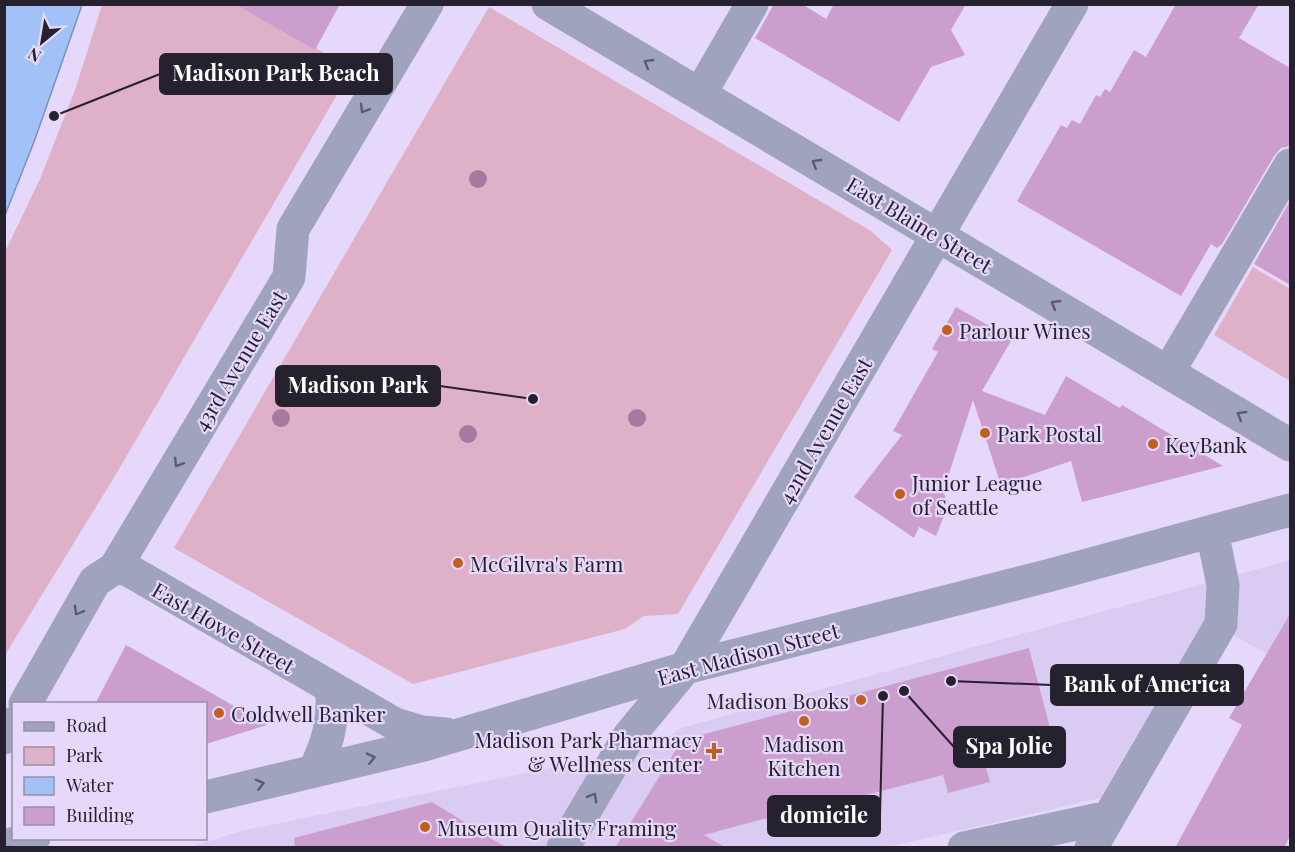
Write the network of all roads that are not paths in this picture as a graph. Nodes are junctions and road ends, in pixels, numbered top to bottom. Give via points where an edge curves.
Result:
1 (427, 4) edge
2 (549, 4) edge
3 (752, 4) edge
4 (1072, 4) edge
5 (700, 94) junction
6 (1290, 165) edge
7 (938, 236) junction
8 (1169, 371) junction
9 (1290, 445) edge
10 (1290, 510) edge
11 (1212, 531) junction
12 (115, 568) junction
13 (685, 668) junction
14 (332, 689) junction
15 (26, 702) edge
16 (461, 734) junction
17 (314, 771) junction
18 (207, 797) edge
19 (1109, 817) junction
20 (26, 840) edge
21 (4, 846) edge
22 (563, 848) edge
23 (964, 848) edge
24 (1091, 848) edge

1 -> 12 street, 43rd Avenue East via 293,229 289,277
5 -> 2 street, East Blaine Street
3 - 5 street
4 - 7 street, 42nd Avenue East
7 -> 5 street, East Blaine Street
6 - 8 street
8 -> 7 street, East Blaine Street
7 - 13 street, 42nd Avenue East
9 -> 8 street, East Blaine Street
10 - 11 street, East Madison Street
11 - 13 street, East Madison Street
11 - 19 street via 1223,585 1221,624
12 - 14 street, East Howe Street via 128,570
12 -> 15 street, 43rd Avenue East via 95,582
13 - 16 street, East Madison Street
22 -> 13 street, 42nd Avenue East via 629,736
14 - 16 street, East Howe Street via 394,724 423,732
14 - 17 street via 333,719
17 -> 16 street, East Madison Street
18 -> 17 street, East Madison Street
19 - 23 street
19 - 24 street
20 - 21 street

